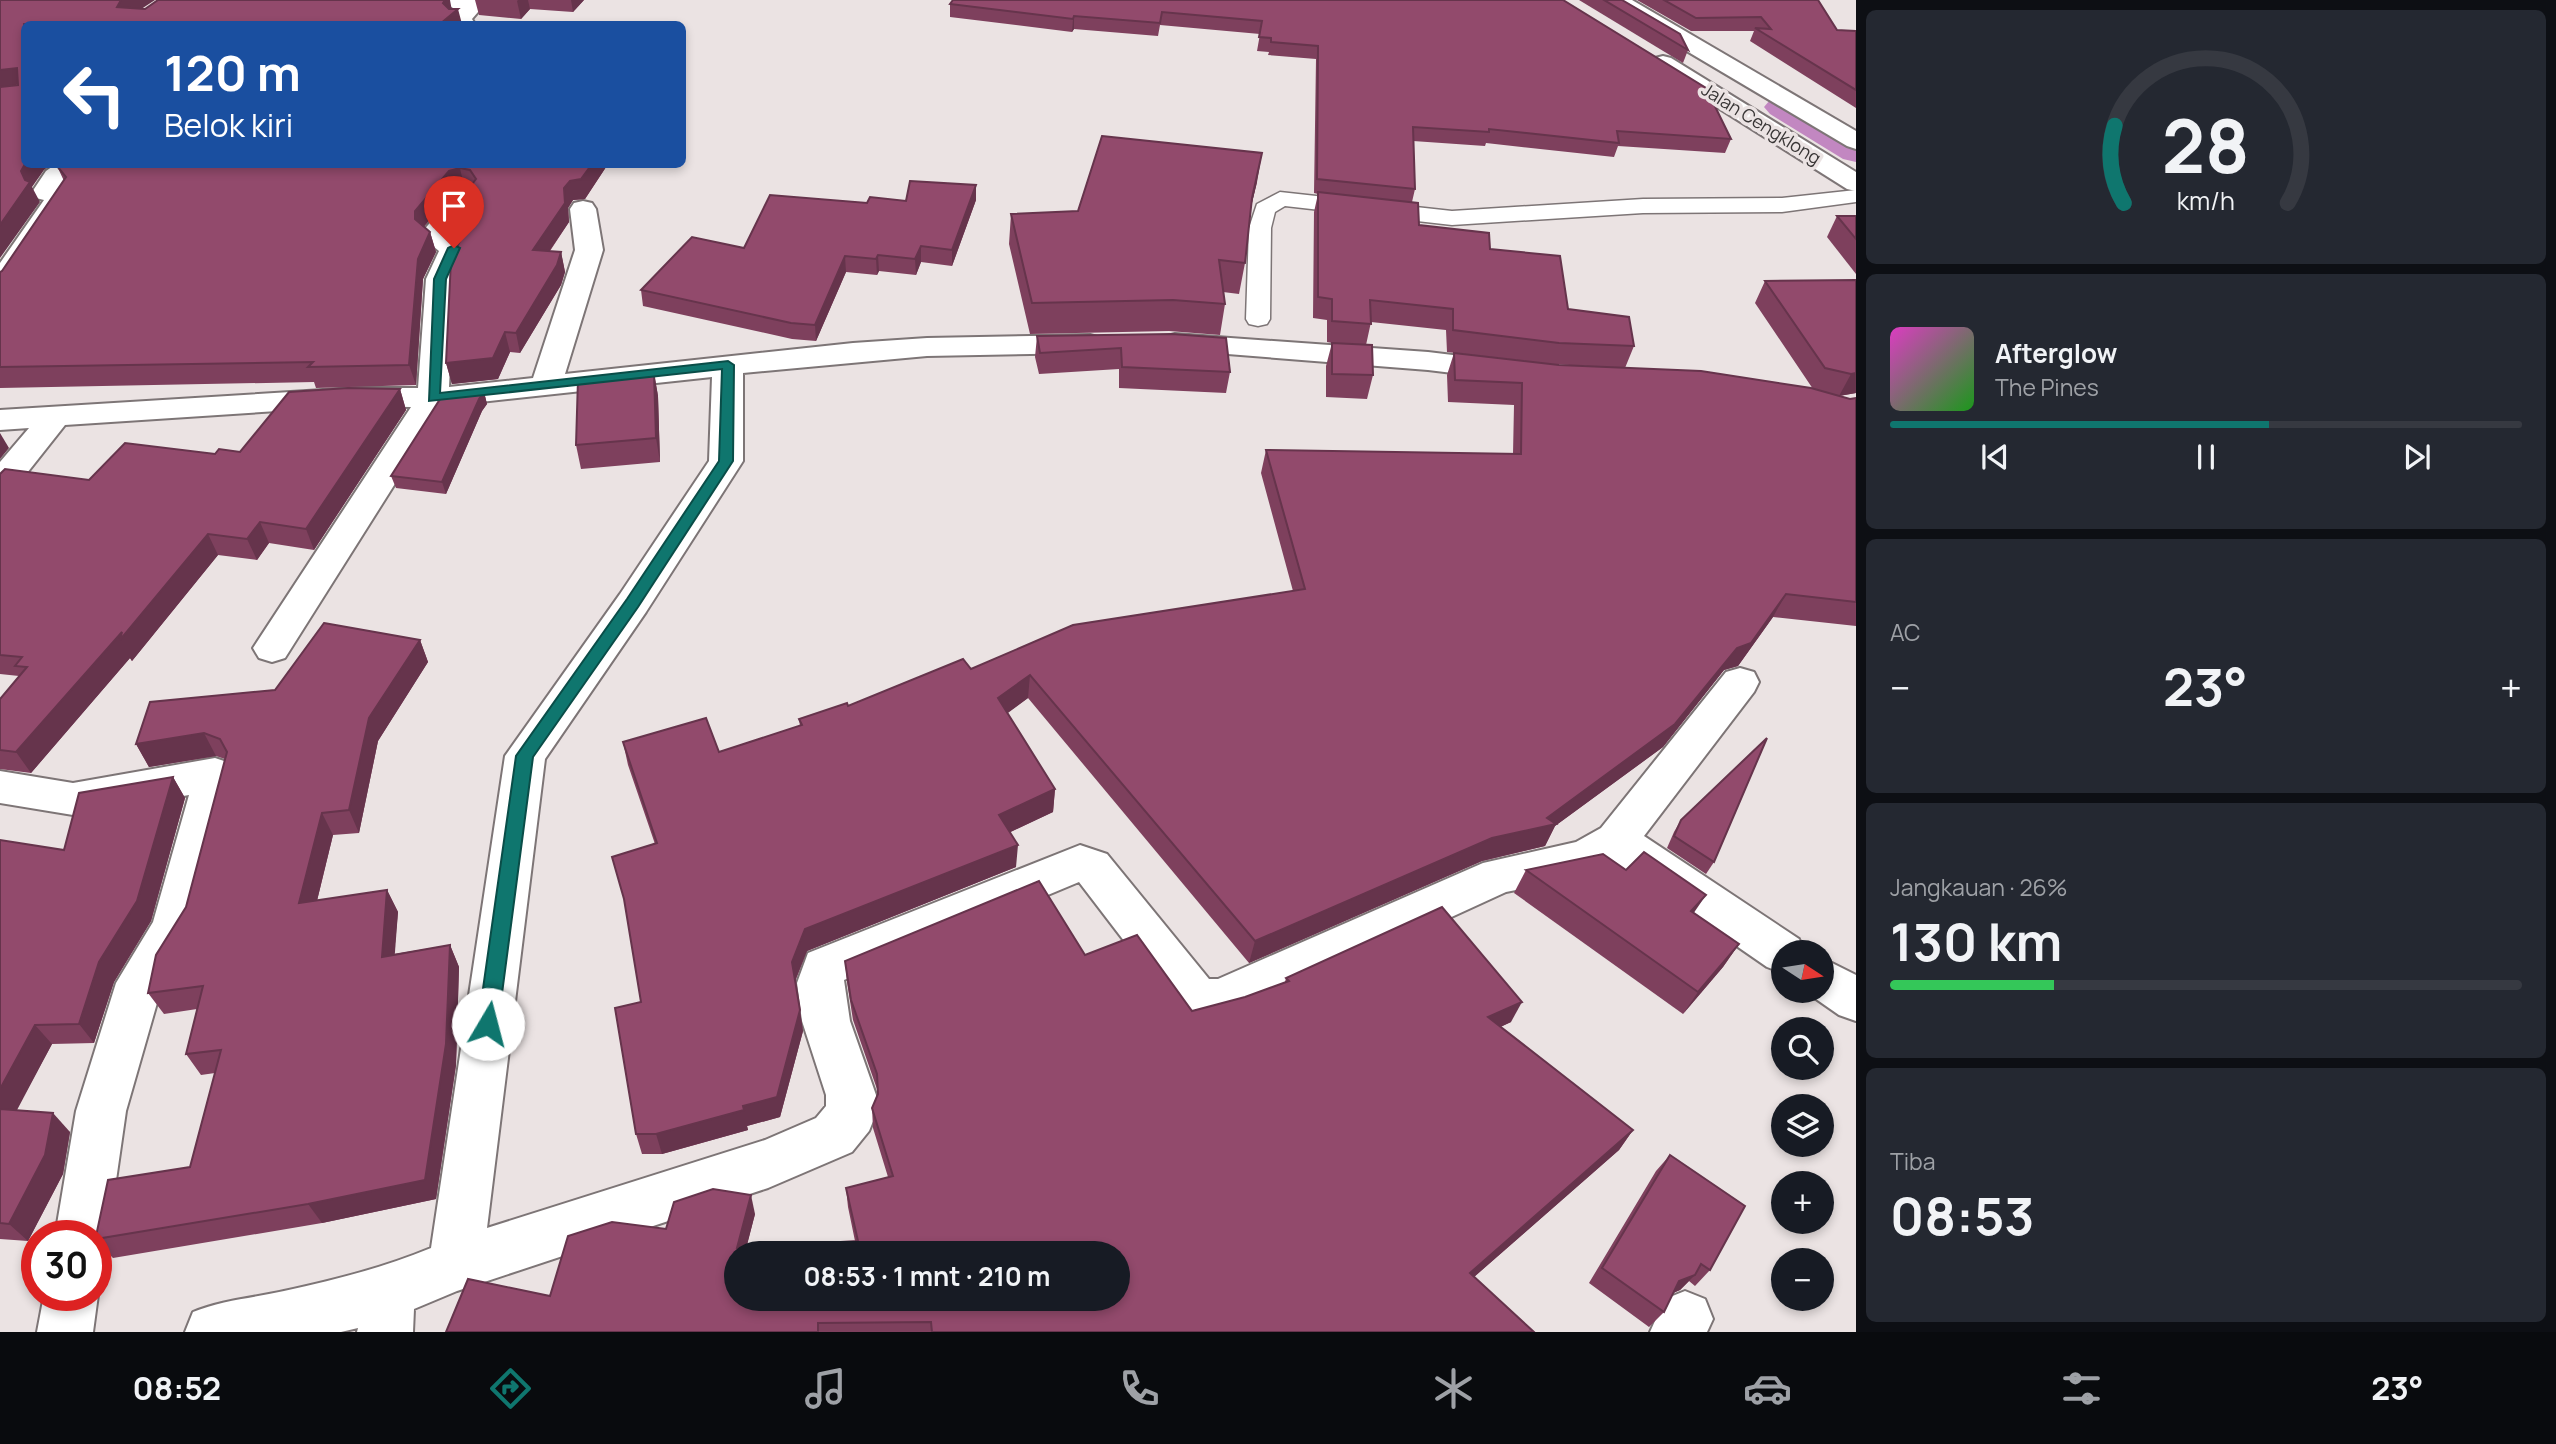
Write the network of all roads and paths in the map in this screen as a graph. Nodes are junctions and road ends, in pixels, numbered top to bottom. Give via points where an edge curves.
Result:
1 (463, 0) edge
2 (1617, 0) edge
3 (462, 21) edge
4 (1641, 50) edge
5 (1856, 141) edge
6 (67, 168) edge
7 (1856, 183) edge
8 (1856, 196) edge
9 (465, 198) edge
10 (583, 209) dead end
11 (0, 284) edge
12 (1258, 319) dead end
13 (728, 365) junction
14 (1524, 373) edge
15 (547, 386) junction
16 (433, 398) junction
17 (56, 416) junction
18 (0, 420) edge
19 (0, 484) edge
20 (272, 648) dead end
21 (1740, 682) dead end
22 (0, 787) edge
23 (1616, 841) junction
24 (1771, 945) edge
25 (1834, 986) edge
26 (1856, 1000) edge
27 (84, 1220) edge
28 (455, 1265) junction
29 (68, 1311) edge
30 (386, 1312) edge
31 (65, 1332) edge
32 (213, 1332) edge

1 - 3 street via 458,4 473,5
2 - 5 street
4 - 7 street, Jalan Cengklong
6 - 11 street via 44,192 60,195
8 - 12 lane via 1782,205 1643,206 1452,218 1280,199 1265,209 1260,228
9 - 16 street via 436,237 454,248 440,279
10 - 15 street via 589,250
13 - 14 street via 927,347 1128,343 1427,361
13 - 15 street
13 - 28 street via 726,461 525,756
15 - 16 street
16 - 17 street via 355,397
16 - 20 street
17 - 18 street
17 - 19 street
21 - 23 street
22 - 27 street via 72,799 215,774 174,928 139,983 105,1098
23 - 24 street
23 - 28 street via 1586,858 1499,876 1221,1000 1197,999 1092,867 1080,863 824,967 820,983 827,1021 851,1095 850,1114 834,1135 768,1163
25 - 26 street
28 - 30 street
29 - 31 street
30 - 32 street via 283,1319

